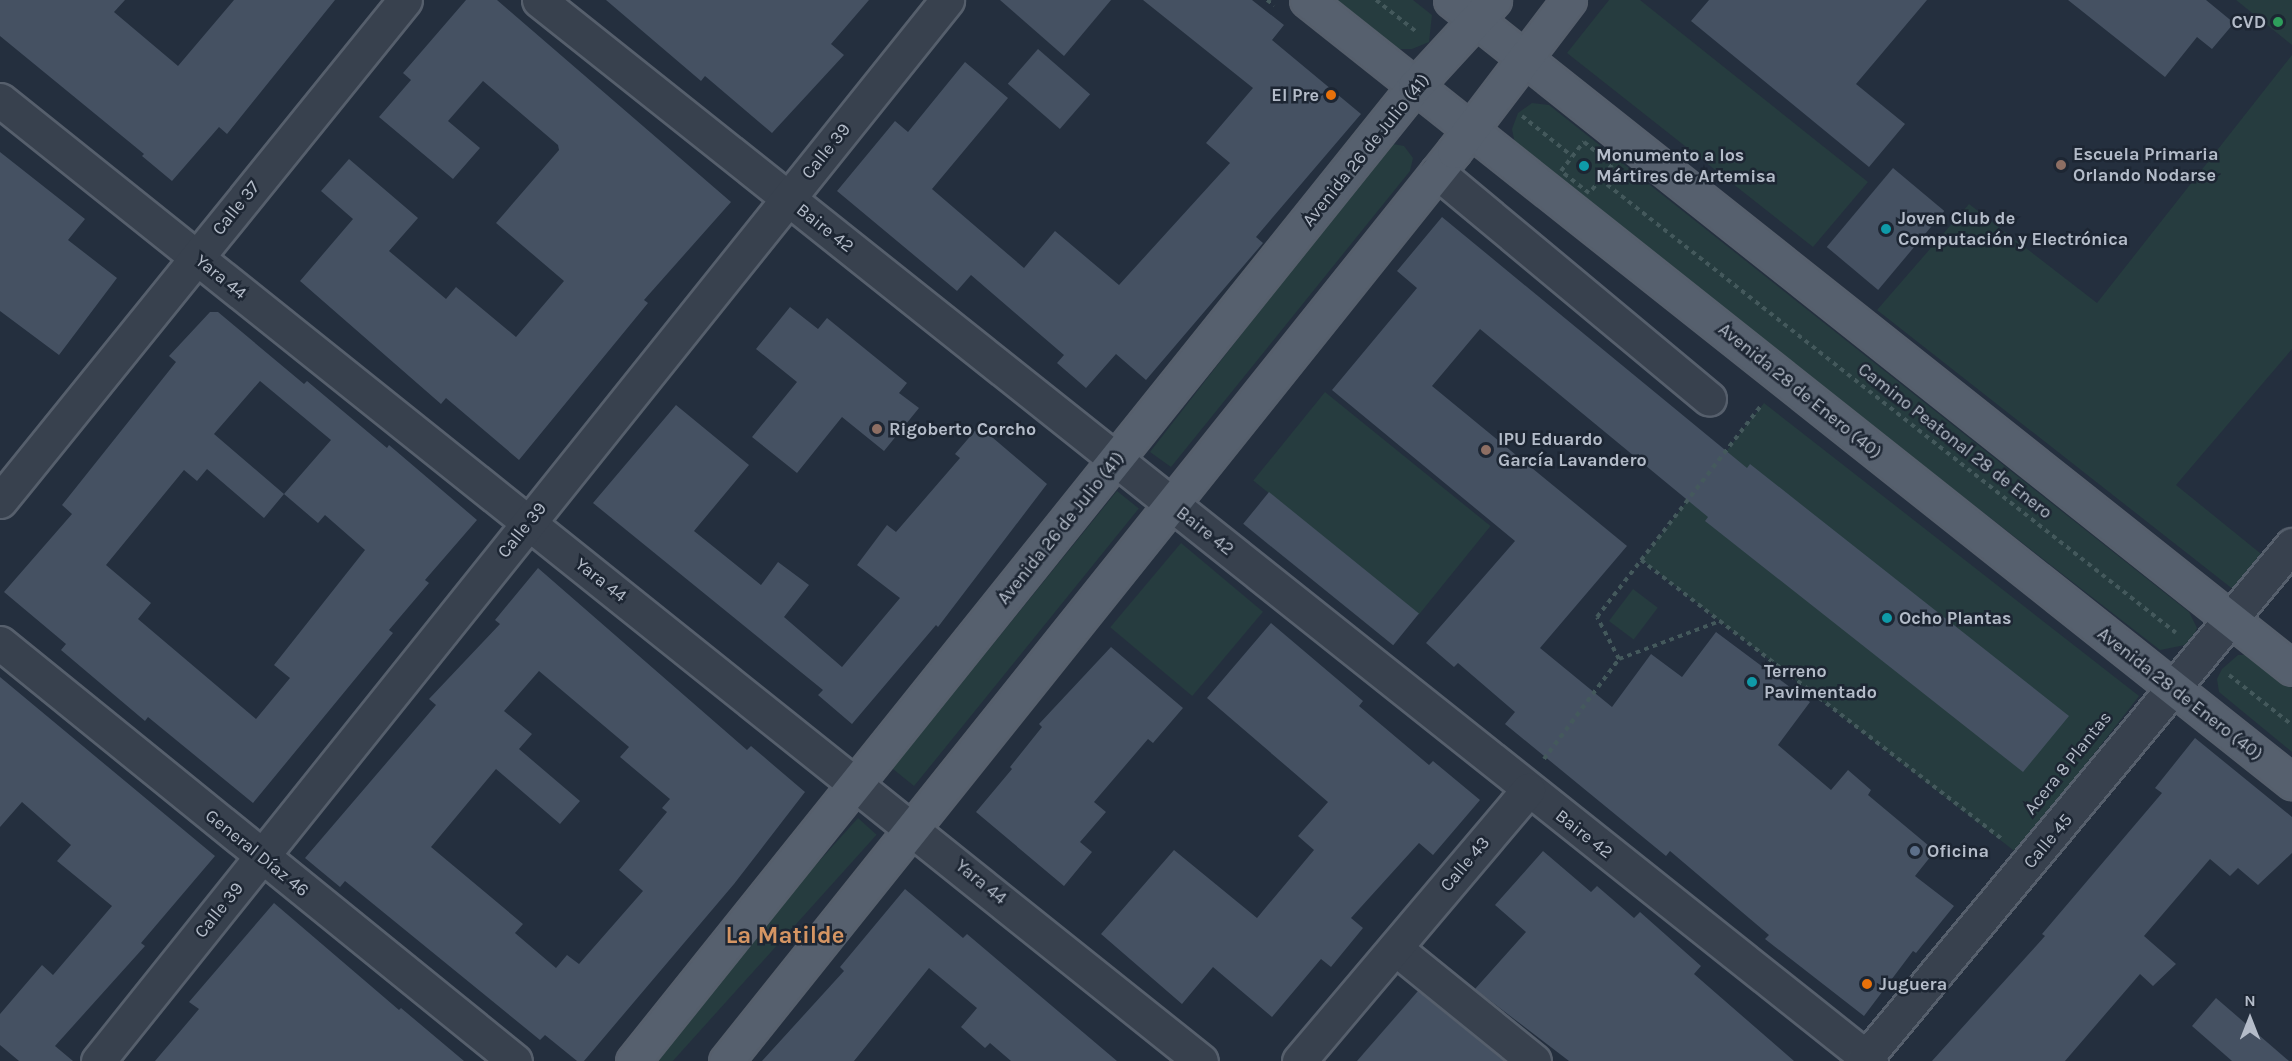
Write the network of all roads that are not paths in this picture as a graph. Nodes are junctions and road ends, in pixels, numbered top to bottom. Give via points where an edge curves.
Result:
1 (405, 0) edge
2 (539, 0) edge
3 (947, 0) edge
4 (1307, 0) edge
5 (1451, 0) edge
6 (1569, 0) edge
7 (1486, 10) edge
8 (1523, 58) junction
9 (1415, 86) junction
10 (0, 100) edge
11 (1471, 129) junction
12 (1437, 172) junction
13 (788, 198) junction
14 (196, 257) junction
15 (1709, 399) dead end
16 (1116, 459) junction
17 (0, 501) edge
18 (1172, 504) junction
19 (529, 522) junction
20 (2292, 545) edge
21 (2233, 621) junction
22 (0, 643) edge
23 (2292, 668) edge
24 (2175, 690) junction
25 (857, 782) junction
26 (2292, 782) edge
27 (1528, 790) junction
28 (913, 827) junction
29 (261, 857) junction
30 (1395, 948) junction
31 (1866, 1060) edge
32 (98, 1061) edge
33 (515, 1061) edge
34 (633, 1061) edge
35 (726, 1061) edge
36 (1202, 1061) edge
37 (1299, 1061) edge
38 (1534, 1061) edge

1 - 14 street, Calle 37
2 - 13 street, Baire 42
3 - 13 street, Calle 39
4 - 9 main road, Avenida 28 de Enero (40)
5 - 7 main road
6 - 8 main road
7 - 8 main road
7 - 9 main road, Avenida 26 de Julio (41)
8 - 11 main road
8 - 21 main road
9 - 11 main road, Avenida 28 de Enero (40)
9 - 16 main road, Avenida 26 de Julio (41)
10 - 14 street, Yara 44
11 - 12 main road
11 - 24 main road, Avenida 28 de Enero (40)
12 - 15 street
12 - 18 main road
13 - 16 street, Baire 42
13 - 19 street, Calle 39
14 - 17 street, Calle 37
14 - 19 street, Yara 44
16 - 18 street, Baire 42
16 - 25 main road, Avenida 26 de Julio (41)
18 - 27 street, Baire 42
18 - 28 main road
19 - 25 street, Yara 44
19 - 29 street, Calle 39
20 - 21 street, Calle 45
21 - 23 main road
21 - 24 street, Calle 45
22 - 29 street, General Díaz 46
24 - 26 main road, Avenida 28 de Enero (40)
24 - 31 street, Calle 45
25 - 28 street, Yara 44
25 - 34 main road, Avenida 26 de Julio (41)
27 - 30 street, Calle 43
27 - 31 street, Baire 42
28 - 35 main road
28 - 36 street, Yara 44
29 - 32 street, Calle 39
29 - 33 street, General Díaz 46
30 - 37 street, Calle 43
30 - 38 street

